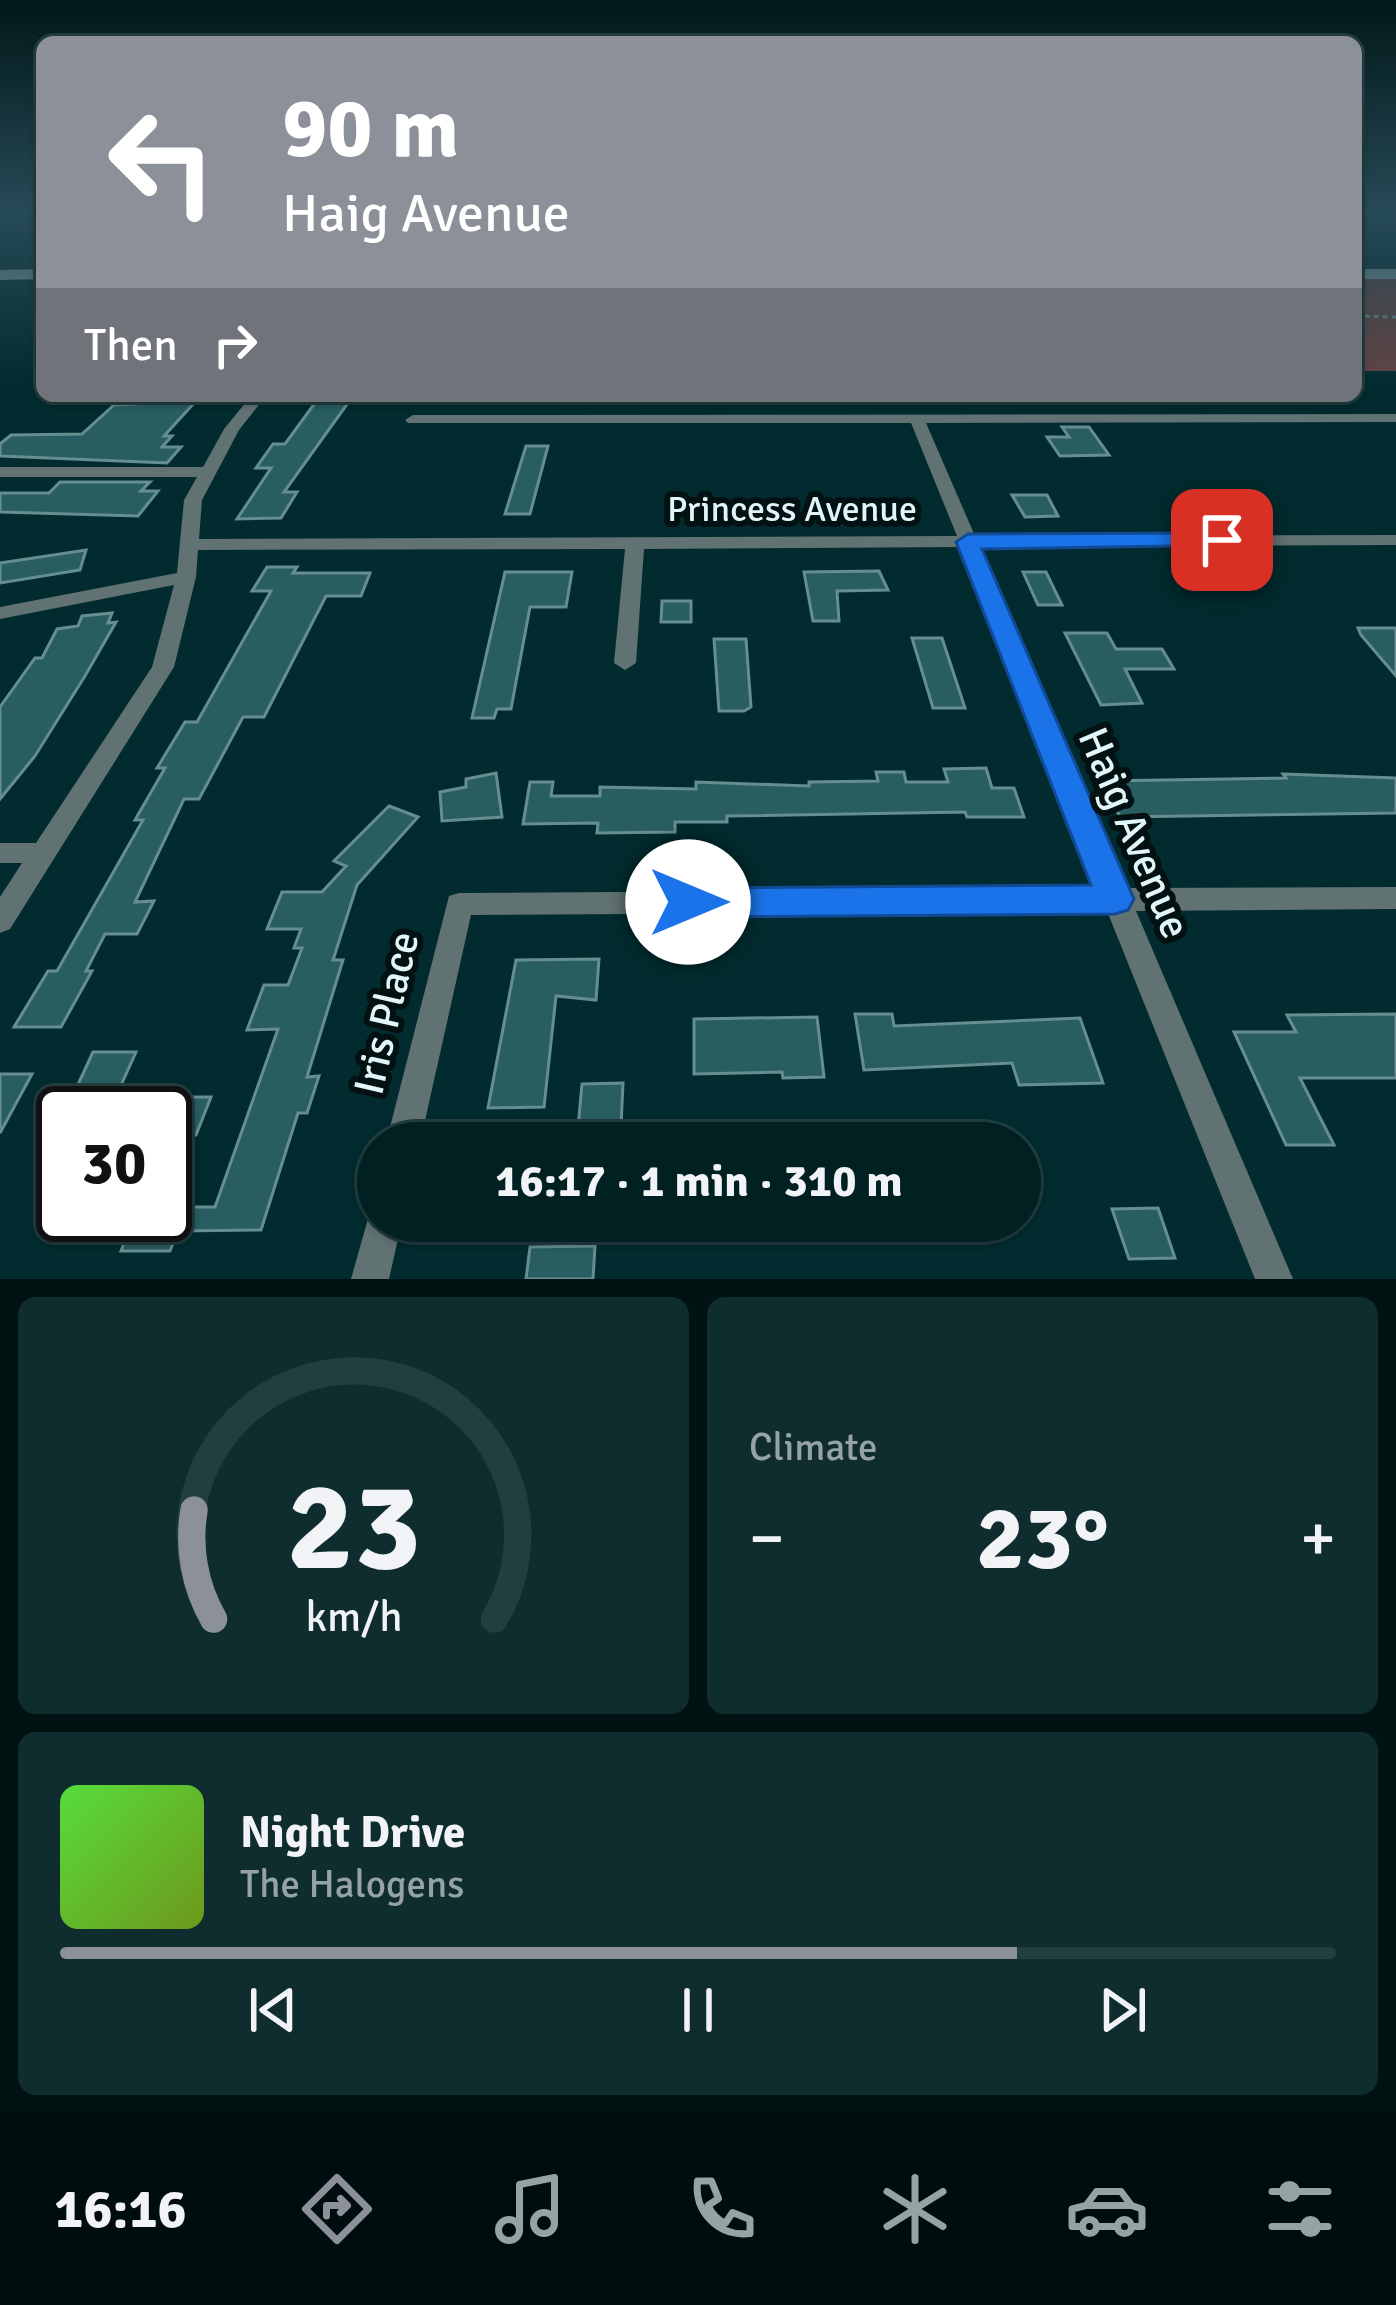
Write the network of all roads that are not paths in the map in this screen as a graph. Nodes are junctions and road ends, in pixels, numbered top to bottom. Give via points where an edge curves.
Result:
1 (0, 274) edge
2 (36, 274) edge
3 (1362, 274) edge
4 (1396, 274) edge
5 (255, 402) edge
6 (1396, 418) edge
7 (917, 419) junction
8 (413, 420) dead end
9 (0, 472) edge
10 (205, 472) junction
11 (1396, 540) edge
12 (968, 542) junction
13 (634, 543) junction
14 (188, 545) junction
15 (186, 577) junction
16 (0, 613) edge
17 (625, 662) dead end
18 (0, 853) edge
19 (45, 853) junction
20 (1396, 898) edge
21 (1115, 899) junction
22 (0, 921) edge
23 (408, 1122) edge
24 (379, 1242) edge
25 (370, 1279) edge
26 (1274, 1279) edge

1 - 2 street
3 - 4 street
5 - 10 street
6 - 7 street
7 - 8 street
7 - 12 street, Haig Avenue
9 - 10 street
10 - 14 street
11 - 12 street, Princess Avenue
12 - 13 street, Princess Avenue
12 - 21 street, Haig Avenue
13 - 14 street, Princess Avenue
13 - 17 street
14 - 15 street
15 - 16 street
15 - 19 street via 163,668
18 - 19 street
19 - 22 street
20 - 21 street
21 - 23 street, Iris Place via 460,904
21 - 26 street, Haig Avenue
24 - 25 street

